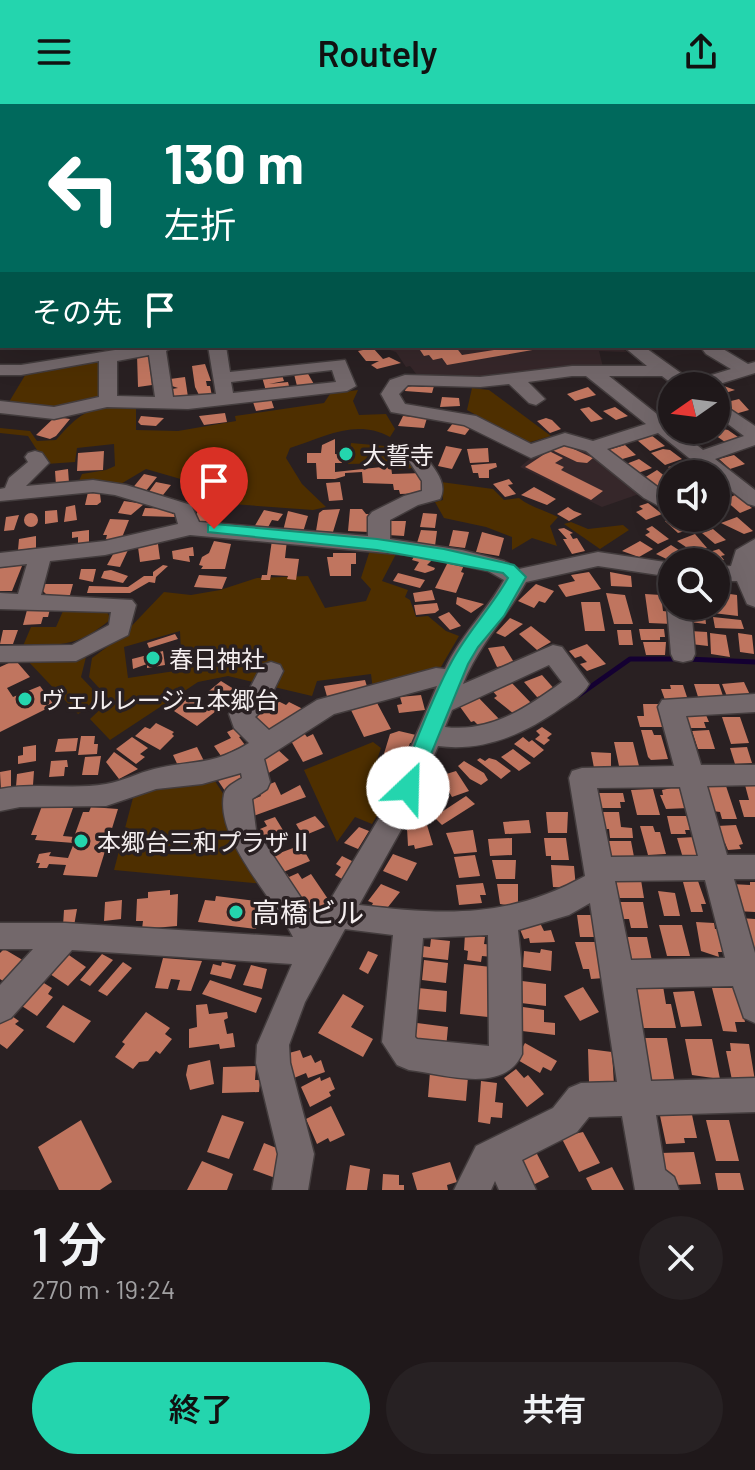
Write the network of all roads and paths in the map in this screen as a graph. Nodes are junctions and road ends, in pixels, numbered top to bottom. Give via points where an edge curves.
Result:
1 (156, 348) edge
2 (161, 348) edge
3 (217, 348) edge
4 (635, 348) edge
5 (712, 350) dead end
6 (108, 358) junction
7 (751, 369) edge
8 (0, 370) edge
9 (666, 371) joint
10 (593, 373) junction
11 (730, 375) edge
12 (223, 378) junction
13 (514, 379) junction
14 (224, 399) junction
15 (536, 399) dead end
16 (107, 401) junction
17 (165, 404) junction
18 (0, 407) edge
19 (730, 417) edge
20 (658, 424) edge
21 (658, 427) edge
22 (755, 437) edge
23 (683, 444) edge
24 (593, 447) junction
25 (35, 457) dead end
26 (700, 457) junction
27 (419, 461) dead end
28 (736, 486) junction
29 (730, 488) edge
30 (8, 494) edge
31 (658, 498) edge
32 (755, 500) edge
33 (190, 528) junction
34 (379, 545) junction
35 (755, 546) edge
36 (41, 555) junction
37 (0, 560) edge
38 (658, 568) edge
39 (750, 573) edge
40 (730, 574) edge
41 (517, 577) junction
42 (755, 599) edge
43 (0, 601) edge
44 (27, 602) junction
45 (680, 620) edge
46 (0, 654) edge
47 (683, 654) dead end
48 (448, 691) junction
49 (755, 703) edge
50 (225, 712) dead end
51 (431, 735) junction
52 (259, 749) junction
53 (755, 775) edge
54 (689, 776) junction
55 (0, 800) edge
56 (755, 867) edge
57 (717, 868) junction
58 (598, 876) junction
59 (338, 915) junction
60 (502, 921) junction
61 (409, 924) junction
62 (0, 936) edge
63 (65, 936) junction
64 (315, 952) junction
65 (750, 972) edge
66 (618, 974) junction
67 (0, 1008) edge
68 (755, 1008) edge
69 (755, 1095) edge
70 (638, 1097) junction
71 (500, 1153) junction
72 (290, 1190) edge
73 (472, 1190) edge
74 (518, 1190) edge
75 (661, 1190) edge

1 - 6 street
2 - 17 street
3 - 12 street
4 - 9 street
5 - 7 street
6 - 8 street
6 - 16 street
7 - 11 street
9 - 10 street
10 - 13 street
10 - 20 street
12 - 14 street
12 - 14 street via 339,364 356,385
13 - 15 street
13 - 24 street via 405,380 390,394 398,408 469,420 531,452 565,439
14 - 17 street
16 - 17 street
16 - 18 street via 54,413
19 - 22 street
21 - 24 street
22 - 26 street
23 - 26 street
24 - 31 street
25 - 30 street via 39,463
26 - 28 street
27 - 34 street via 432,481 433,495 379,517
28 - 29 street
28 - 32 street
30 - 33 street via 71,486 119,489 184,509
33 - 34 street
33 - 36 street via 104,557
34 - 41 street via 477,560
35 - 39 street via 744,555
36 - 37 street
36 - 44 street
38 - 41 street via 598,559
39 - 40 street
39 - 42 street
41 - 48 street via 498,612 471,643
43 - 44 street
44 - 46 street via 124,605 120,629 76,653
45 - 47 street
48 - 51 street
48 - 51 street via 553,653 577,684 539,713 495,734 454,740
48 - 52 street via 436,677 326,707
49 - 54 street via 671,707
50 - 52 street via 266,680 257,700 242,714
51 - 59 street via 396,814
52 - 55 street via 236,764 106,795
52 - 64 street via 257,782 238,794 242,832
53 - 54 street
54 - 57 street
54 - 58 street via 582,778
56 - 57 street
57 - 58 street
57 - 65 street
58 - 60 street via 558,906
58 - 66 street
59 - 61 street
59 - 64 street
60 - 61 street
60 - 61 street via 505,1054 490,1064 409,1054 398,1042
62 - 63 street
63 - 64 street
63 - 67 street
64 - 72 street via 273,1045 296,1154
65 - 66 street
65 - 68 street
66 - 70 street
69 - 70 street
70 - 71 street via 581,1100 565,1120
70 - 75 street via 649,1180
71 - 73 street via 488,1158
71 - 74 street

